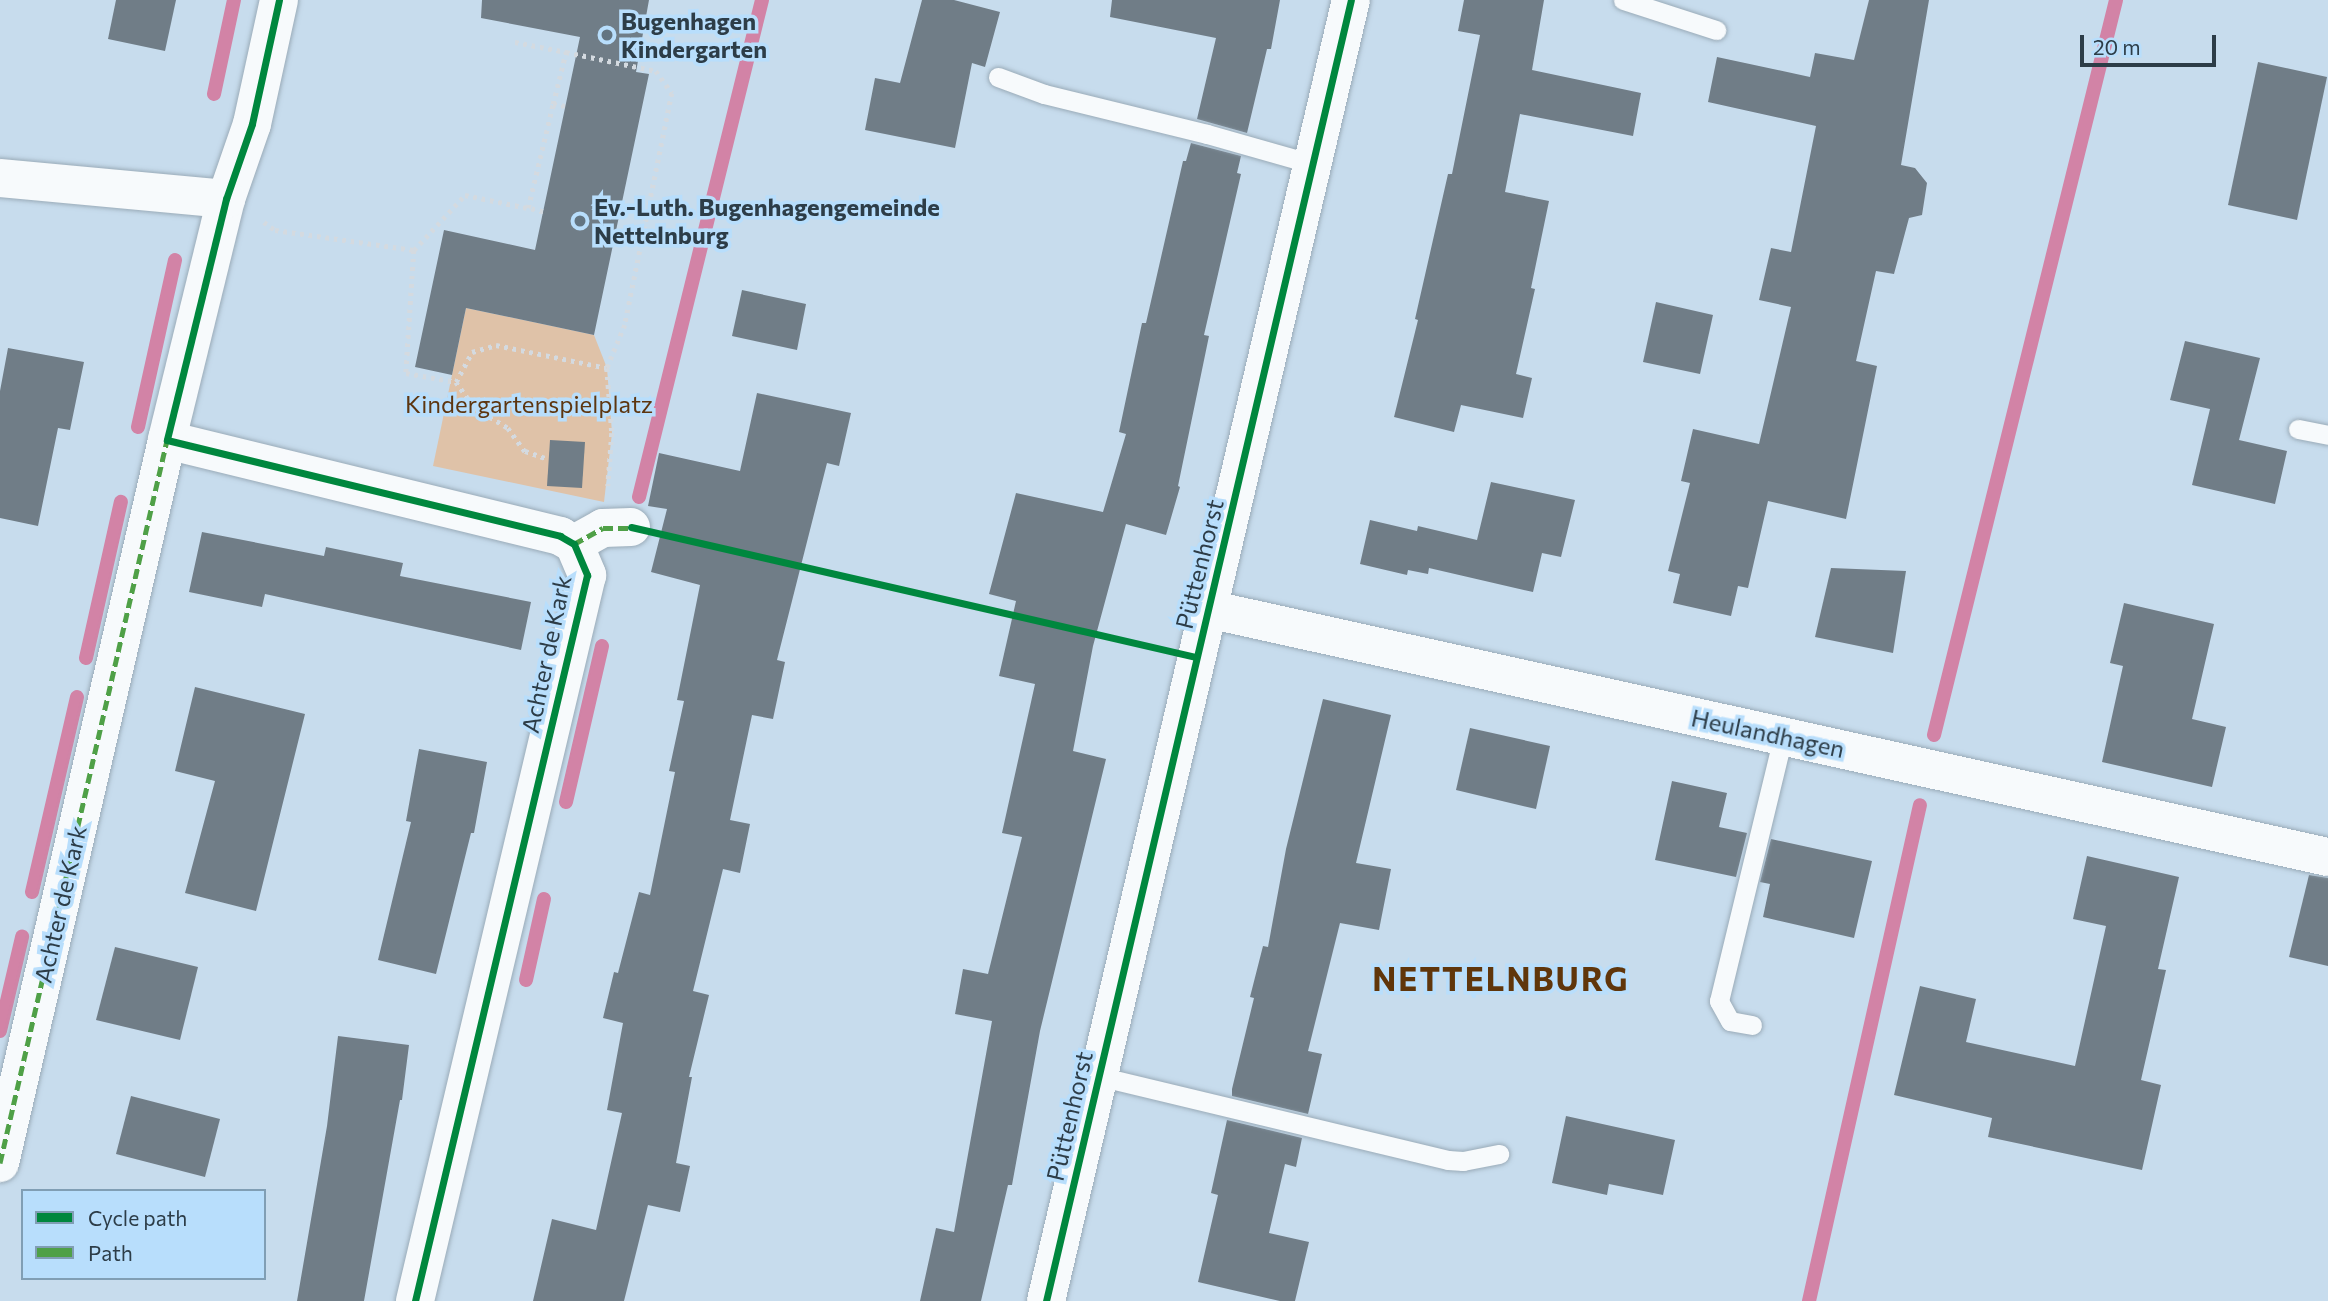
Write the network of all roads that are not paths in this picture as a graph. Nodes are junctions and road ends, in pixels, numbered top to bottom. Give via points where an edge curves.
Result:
1 (279, 0) edge
2 (1351, 0) edge
3 (1623, 0) edge
4 (1716, 30) dead end
5 (998, 77) dead end
6 (1313, 164) junction
7 (0, 178) edge
8 (226, 198) junction
9 (2298, 429) dead end
10 (2328, 435) edge
11 (167, 440) junction
12 (1208, 609) junction
13 (1783, 736) junction
14 (2328, 857) edge
15 (1752, 1025) dead end
16 (1098, 1076) junction
17 (1499, 1154) dead end
18 (0, 1163) edge
19 (415, 1301) edge
20 (1046, 1301) edge

1 - 8 street, Achter de Kark via 252,124
2 - 6 street, Püttenhorst
3 - 4 lane
5 - 6 lane via 1044,94
6 - 12 street, Püttenhorst
7 - 8 street
8 - 11 street, Achter de Kark
9 - 10 lane
11 - 18 street, Achter de Kark
11 - 19 street, Achter de Kark via 560,536 603,533 587,575
12 - 13 street, Heulandhagen
12 - 16 street, Püttenhorst
13 - 14 street, Heulandhagen
13 - 15 lane via 1718,1001 1730,1021
16 - 17 lane via 1448,1160
16 - 20 street, Püttenhorst

